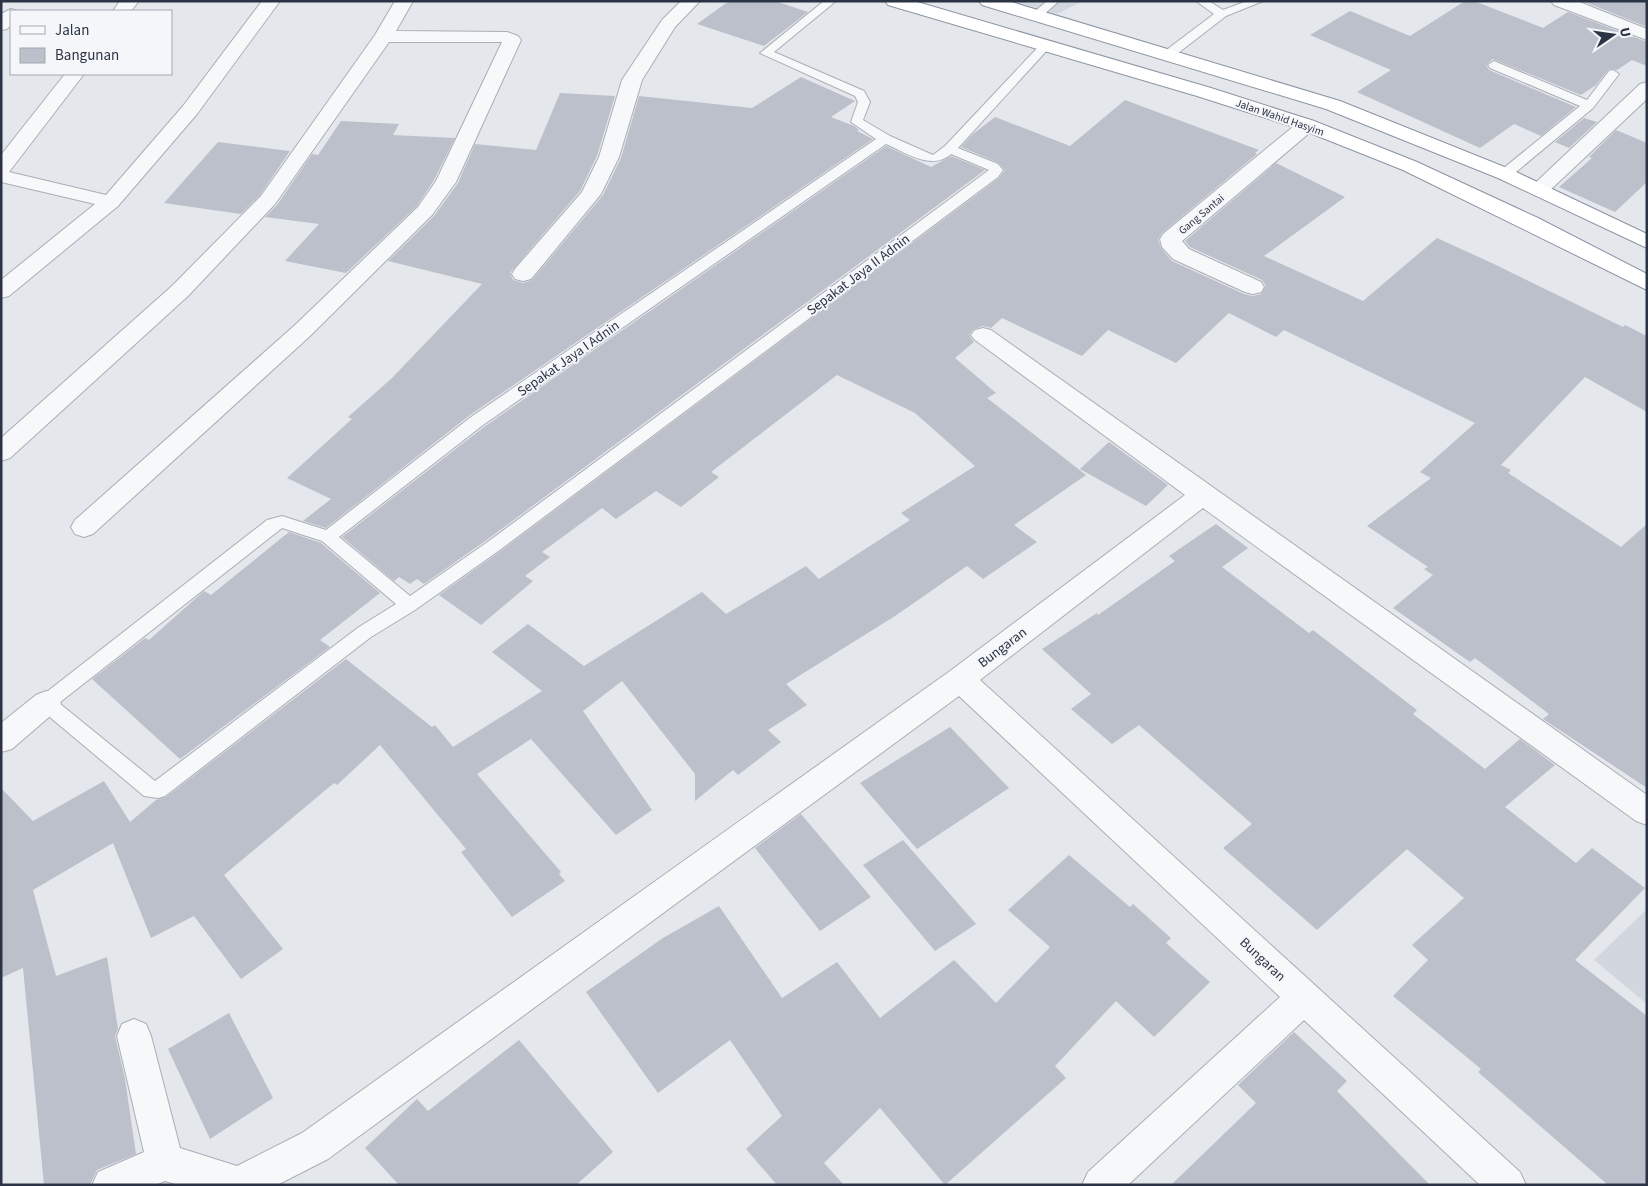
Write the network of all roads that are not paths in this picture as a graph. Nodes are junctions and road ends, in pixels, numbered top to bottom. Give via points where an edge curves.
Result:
1 (271, 1) edge
2 (404, 1) edge
3 (691, 1) edge
4 (831, 1) edge
5 (894, 1) edge
6 (988, 1) edge
7 (1054, 1) edge
8 (1201, 1) edge
9 (1258, 1) edge
10 (1560, 1) edge
11 (1222, 14) junction
12 (10, 15) edge
13 (1037, 15) junction
14 (1, 25) edge
15 (1647, 35) edge
16 (384, 36) junction
17 (1046, 45) junction
18 (1169, 54) junction
19 (1494, 65) dead end
20 (1613, 74) dead end
21 (74, 75) edge
22 (1647, 88) edge
23 (1589, 105) junction
24 (1308, 125) junction
25 (884, 139) junction
26 (950, 149) junction
27 (1, 169) edge
28 (1505, 174) junction
29 (1, 176) edge
30 (1539, 190) junction
31 (111, 202) junction
32 (1647, 242) edge
33 (523, 274) dead end
34 (1647, 283) edge
35 (1254, 287) dead end
36 (1, 291) edge
37 (982, 335) dead end
38 (1, 452) edge
39 (1203, 494) junction
40 (84, 527) dead end
41 (328, 537) junction
42 (409, 605) junction
43 (960, 679) junction
44 (46, 703) junction
45 (1, 740) edge
46 (1647, 812) edge
47 (1304, 997) junction
48 (134, 1036) dead end
49 (165, 1162) junction
50 (1109, 1182) edge
51 (111, 1185) edge
52 (238, 1185) edge
53 (1507, 1185) edge

1 - 31 street via 190,110
2 - 16 street
3 - 33 street via 668,24 632,80 609,157 591,194
4 - 25 lane via 766,54 860,94 864,102 857,122
5 - 17 highway, Jalan Wahid Hasyim
6 - 13 highway, Jalan Wahid Hasyim
7 - 13 lane
8 - 11 lane
9 - 11 lane
10 - 15 street
11 - 18 lane
12 - 14 street
13 - 18 highway, Jalan Wahid Hasyim
16 - 38 street via 268,200 180,291
16 - 40 street via 512,40 436,198 302,331
17 - 24 highway, Jalan Wahid Hasyim
17 - 26 lane
18 - 28 highway, Jalan Wahid Hasyim via 1333,105
19 - 23 lane
20 - 23 lane
21 - 27 street
22 - 30 street
23 - 28 lane
24 - 34 highway, Jalan Wahid Hasyim via 1410,166
24 - 35 street, Gang Santai via 1171,239 1173,247 1181,254
25 - 26 lane via 932,159 939,158
25 - 41 lane, Sepakat Jaya I Adnin via 477,421
26 - 42 lane, Sepakat Jaya II Adnin via 996,170 495,545
28 - 30 highway, Jalan Wahid Hasyim
29 - 31 street
30 - 32 highway, Jalan Wahid Hasyim
31 - 36 street
37 - 39 street
39 - 43 street, Bungaran
39 - 46 street
41 - 42 lane
41 - 44 lane via 282,522 273,524
42 - 44 lane via 365,632 154,792
43 - 47 street, Bungaran
43 - 52 street via 315,1146
44 - 45 street
47 - 50 street
47 - 53 street, Bungaran
48 - 49 street
49 - 51 street
49 - 52 street

